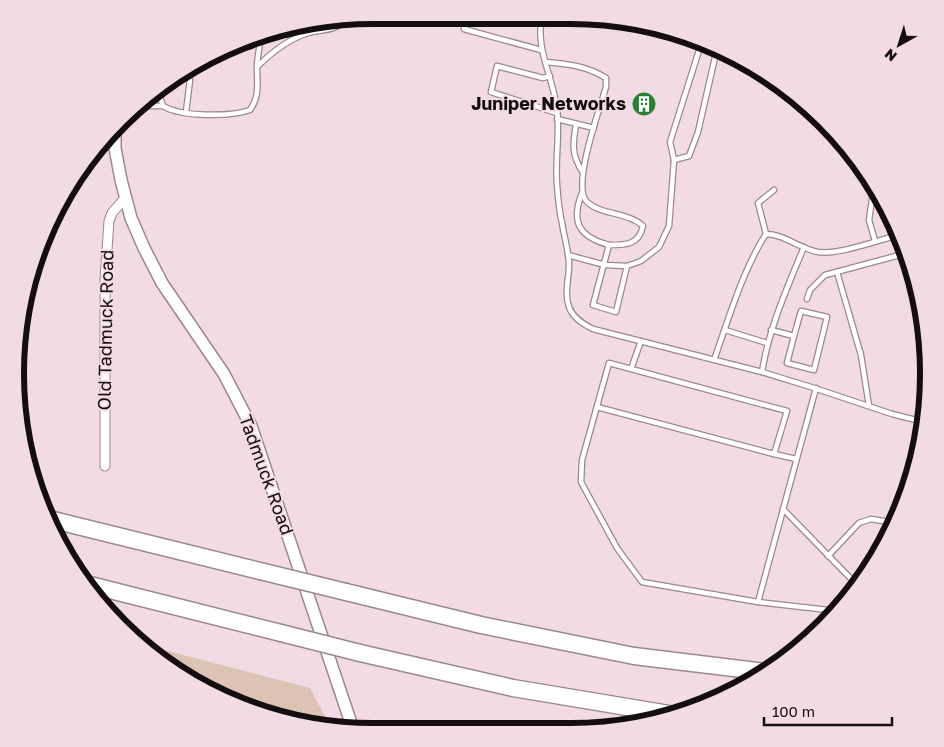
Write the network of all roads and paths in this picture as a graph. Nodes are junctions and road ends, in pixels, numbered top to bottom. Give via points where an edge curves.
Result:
1 (465, 24) edge
2 (541, 24) edge
3 (339, 26) edge
4 (306, 30) edge
5 (307, 33) junction
6 (260, 42) edge
7 (700, 49) edge
8 (542, 50) junction
9 (715, 55) edge
10 (546, 62) junction
11 (257, 67) junction
12 (550, 76) junction
13 (190, 80) dead end
14 (160, 97) edge
15 (149, 106) edge
16 (163, 106) junction
17 (186, 112) junction
18 (557, 113) junction
19 (558, 119) junction
20 (576, 124) junction
21 (594, 128) junction
22 (116, 138) edge
23 (674, 160) junction
24 (582, 171) junction
25 (774, 190) dead end
26 (582, 193) junction
27 (125, 198) junction
28 (872, 198) edge
29 (766, 234) junction
30 (892, 237) edge
31 (875, 241) junction
32 (609, 245) junction
33 (804, 248) junction
34 (568, 255) junction
35 (900, 255) edge
36 (605, 265) junction
37 (627, 266) junction
38 (837, 272) junction
39 (808, 300) dead end
40 (725, 330) junction
41 (772, 330) junction
42 (794, 336) junction
43 (641, 341) junction
44 (767, 343) junction
45 (714, 360) junction
46 (631, 369) junction
47 (762, 372) junction
48 (816, 388) junction
49 (869, 406) junction
50 (597, 407) junction
51 (917, 420) edge
52 (774, 454) junction
53 (796, 459) junction
54 (105, 466) dead end
55 (783, 508) junction
56 (57, 521) edge
57 (887, 522) edge
58 (828, 556) junction
59 (852, 580) edge
60 (97, 587) edge
61 (758, 602) junction
62 (828, 610) edge
63 (754, 671) edge
64 (657, 712) edge
65 (351, 723) edge

1 - 8 lane via 464,30
2 - 8 lane
3 - 5 lane
4 - 5 lane
5 - 11 lane via 274,50
6 - 11 lane
7 - 23 lane via 670,142
8 - 10 lane
9 - 23 lane via 698,132 689,156
10 - 12 lane
10 - 21 lane via 572,64 606,78
11 - 17 lane via 258,96 250,110 223,116
12 - 18 lane
12 - 18 lane via 543,78 497,66 491,92
13 - 17 lane
14 - 16 lane
15 - 16 lane
16 - 17 lane
18 - 19 lane
19 - 20 lane
19 - 34 lane via 557,184
20 - 21 lane
20 - 24 lane via 573,146 575,160
21 - 24 lane
22 - 27 street, Tadmuck Road
23 - 37 lane via 669,226 659,247 641,261
24 - 26 lane
25 - 29 lane via 758,203
26 - 32 lane via 578,208 579,228 586,236
26 - 32 lane via 587,202 597,208 637,220 643,226 636,240 625,245
27 - 54 street, Old Tadmuck Road via 112,212 109,221 105,279
27 - 65 street, Tadmuck Road via 162,284 224,374 251,426
28 - 31 lane via 869,220
29 - 33 lane via 774,234
29 - 40 lane via 758,246
30 - 31 lane
31 - 33 lane via 829,252
32 - 36 lane
33 - 41 lane
34 - 36 lane
34 - 43 lane via 566,294 574,317 593,329
35 - 38 lane
36 - 37 lane
36 - 37 lane via 594,305 616,312
38 - 39 lane via 825,275 810,290
38 - 49 lane via 861,355
40 - 44 lane
40 - 45 lane
41 - 42 lane
41 - 44 lane
42 - 42 lane via 801,311 827,317 814,370 787,363
43 - 45 lane
43 - 46 lane
44 - 47 lane
45 - 47 lane
46 - 50 lane via 609,363
46 - 52 lane via 787,412
47 - 48 lane
48 - 49 lane
48 - 53 lane
49 - 51 lane
50 - 52 lane
50 - 61 lane via 582,460 581,482 617,548 642,582
52 - 53 lane
53 - 55 lane
55 - 58 lane
55 - 61 lane
56 - 63 highway, bridge via 481,626 634,656
57 - 58 lane via 871,519 859,523
58 - 59 lane
60 - 64 highway, bridge via 513,688
61 - 62 lane

